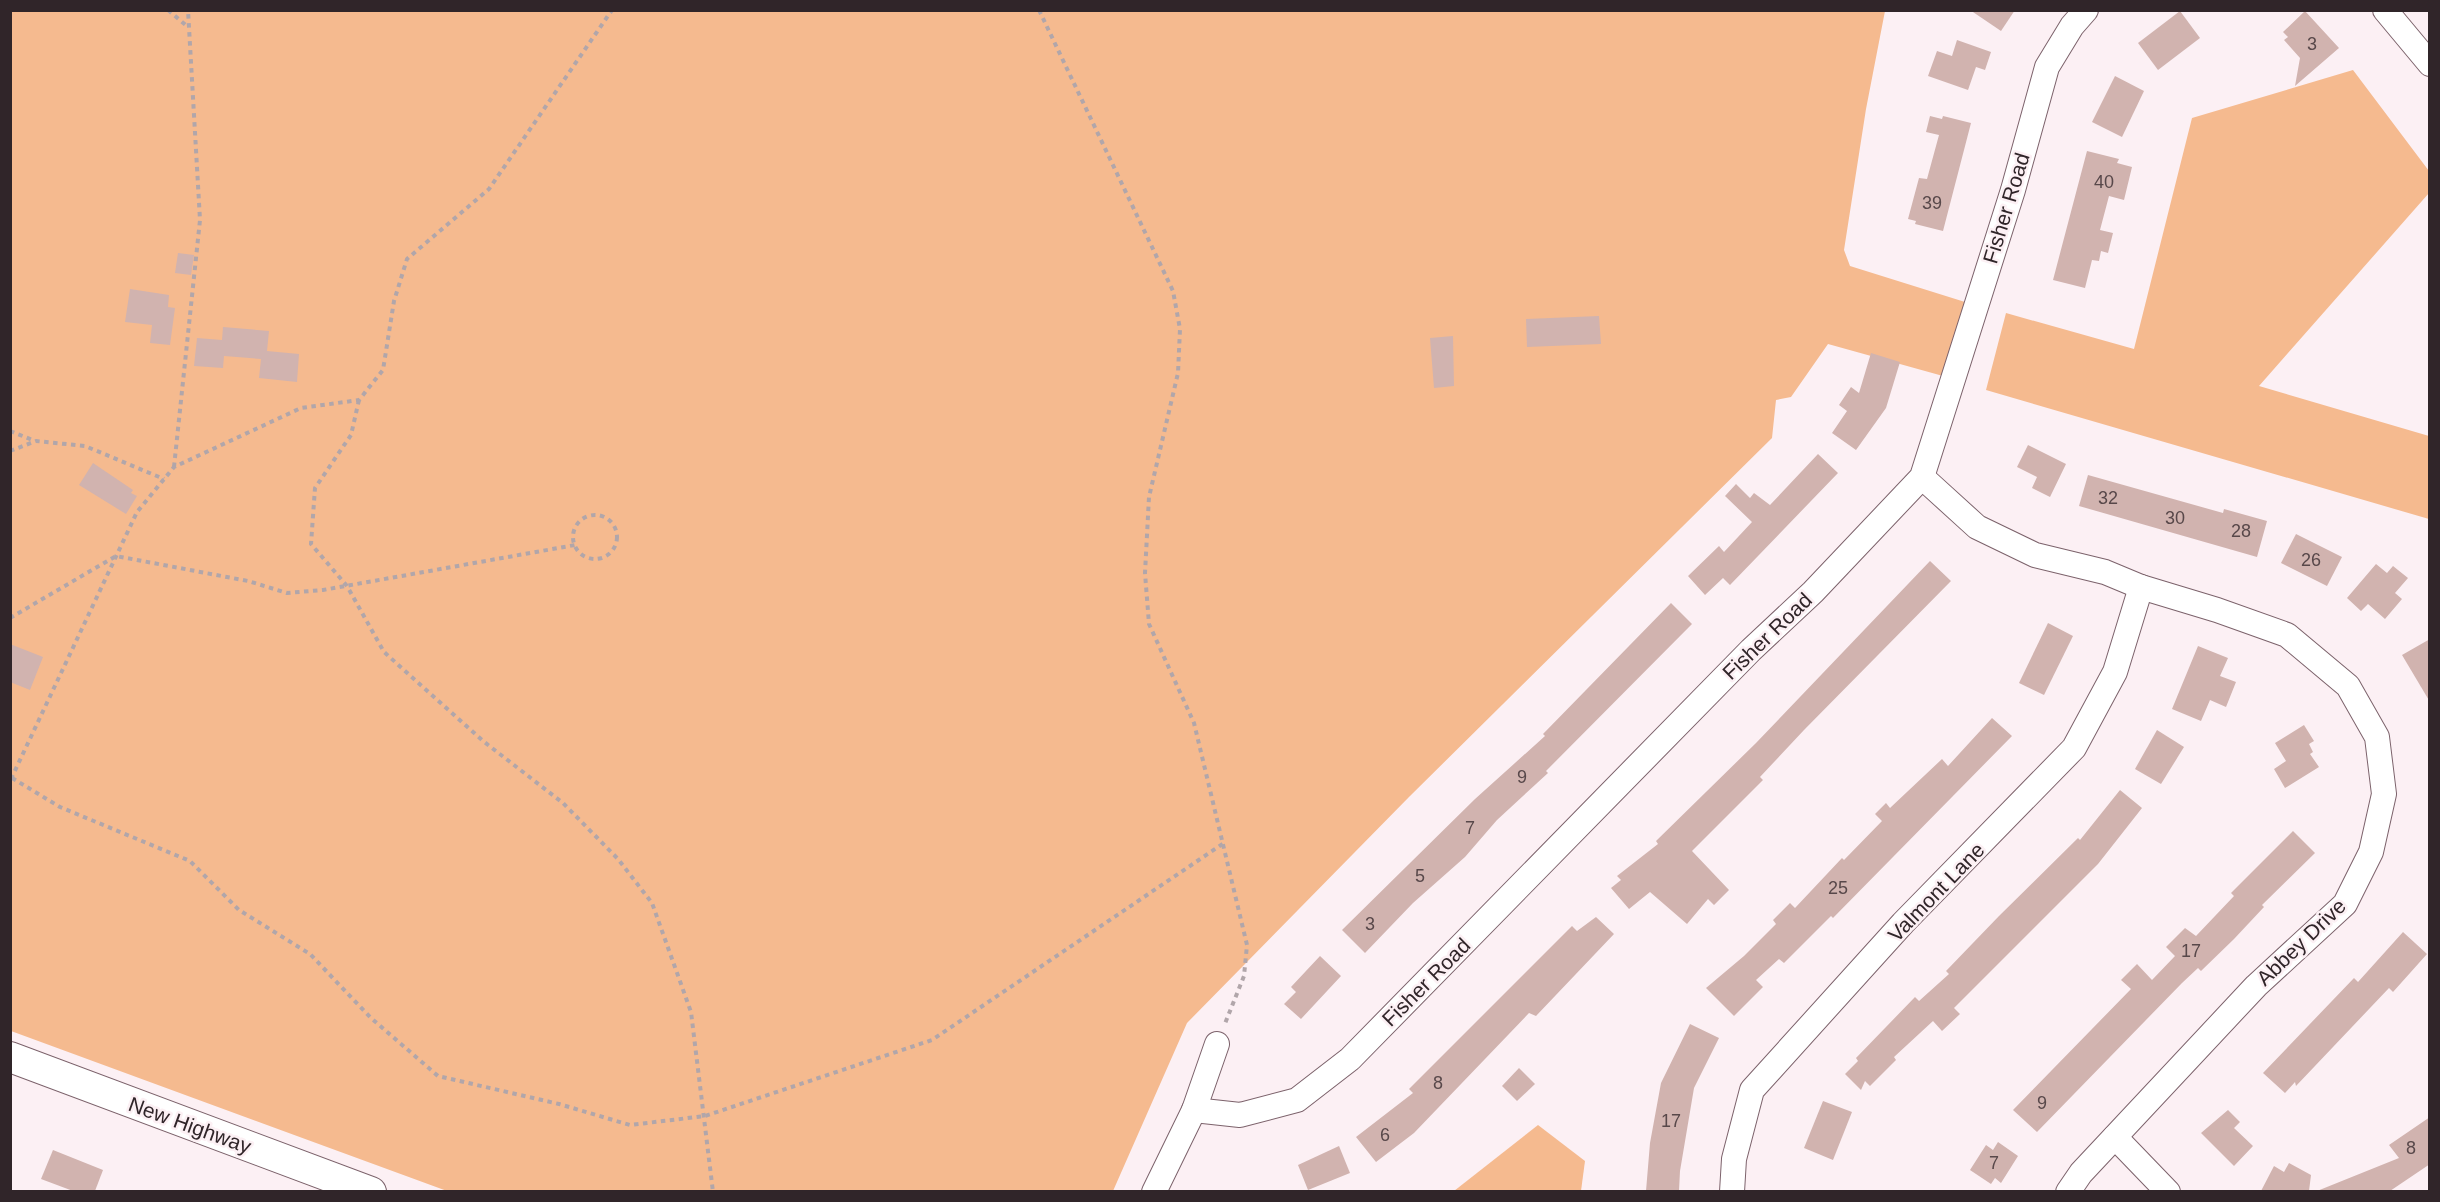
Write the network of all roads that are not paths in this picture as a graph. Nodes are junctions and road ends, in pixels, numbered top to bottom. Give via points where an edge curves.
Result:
1 (2086, 10) edge
2 (2385, 10) edge
3 (2430, 64) edge
4 (1922, 477) junction
5 (2141, 587) junction
6 (1217, 1044) road end
7 (10, 1058) edge
8 (1194, 1110) junction
9 (2115, 1137) junction
10 (370, 1191) edge
11 (1154, 1191) edge
12 (1732, 1191) edge
13 (2068, 1191) edge
14 (2168, 1191) edge

1 - 4 street, Fisher Road via 2047,67 2013,190
2 - 3 street
4 - 5 street, Abbey Drive via 1977,527 2035,555 2105,572
4 - 8 street, Fisher Road via 1350,1059 1297,1100 1240,1115
5 - 9 street, Abbey Drive via 2287,635 2348,686 2377,737 2384,794 2371,852 2345,904 2256,986
5 - 12 street, Valmont Lane via 2115,672 2074,748 1903,923 1752,1090 1734,1159
6 - 8 street
7 - 10 street, New Highway
8 - 11 street
9 - 13 street, Abbey Drive
9 - 14 street

